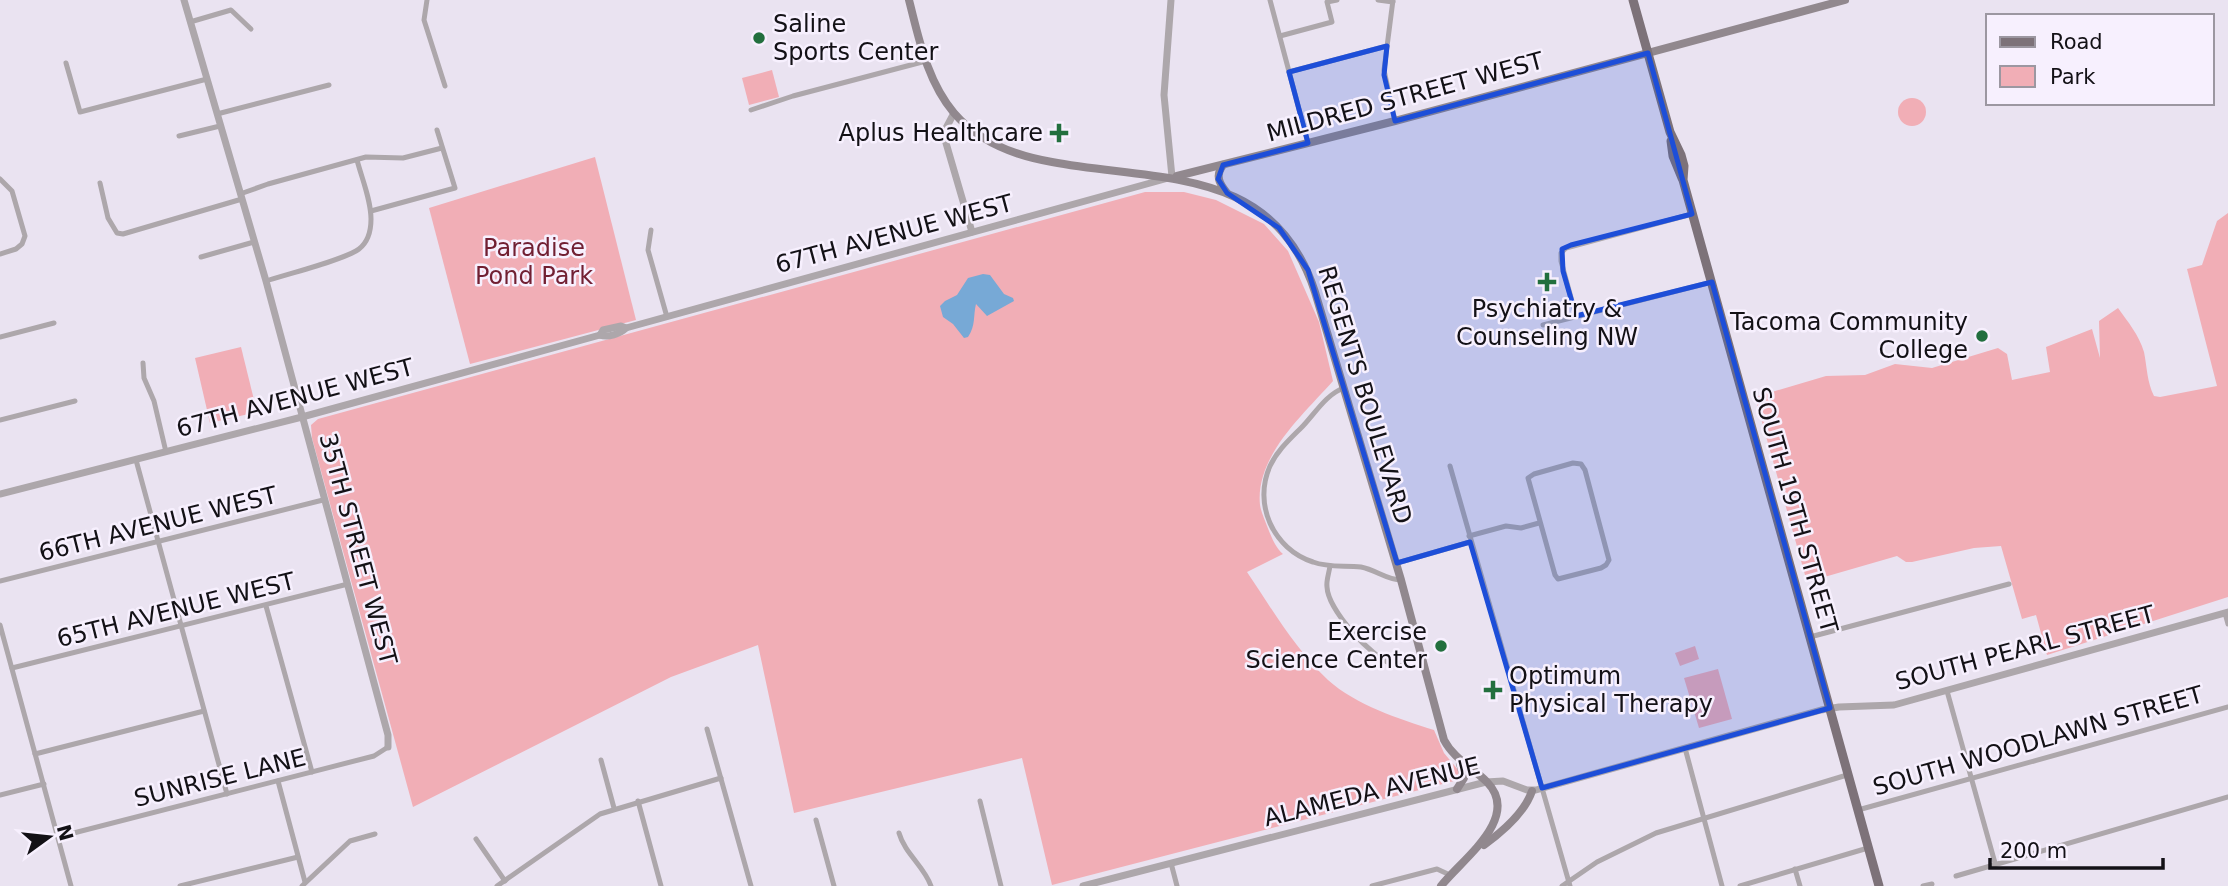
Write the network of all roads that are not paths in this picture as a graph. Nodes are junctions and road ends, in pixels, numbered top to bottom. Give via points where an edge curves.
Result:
1 (184, 0) edge
2 (427, 0) edge
3 (909, 0) edge
4 (1171, 0) edge
5 (1270, 0) edge
6 (1336, 0) edge
7 (1377, 0) edge
8 (1633, 0) edge
9 (1844, 0) edge
10 (1393, 1) edge
11 (190, 22) junction
12 (251, 29) dead end
13 (1280, 36) junction
14 (1387, 46) junction
15 (1648, 53) junction
16 (926, 61) junction
17 (66, 63) dead end
18 (1289, 72) junction
19 (206, 79) junction
20 (329, 85) dead end
21 (445, 86) dead end
22 (751, 110) dead end
23 (954, 113) junction
24 (217, 114) junction
25 (1395, 121) junction
26 (220, 126) junction
27 (437, 130) dead end
28 (179, 136) dead end
29 (1308, 143) junction
30 (442, 148) junction
31 (357, 160) junction
32 (1223, 164) junction
33 (1172, 177) junction
34 (0, 179) edge
35 (100, 183) dead end
36 (1227, 193) junction
37 (241, 197) junction
38 (371, 211) junction
39 (1692, 214) junction
40 (651, 230) dead end
41 (972, 232) junction
42 (254, 242) junction
43 (0, 254) edge
44 (201, 257) dead end
45 (266, 281) junction
46 (1712, 282) junction
47 (1576, 316) junction
48 (667, 317) junction
49 (54, 323) dead end
50 (1543, 325) dead end
51 (0, 337) edge
52 (143, 363) dead end
53 (1344, 388) junction
54 (75, 401) dead end
55 (302, 417) junction
56 (0, 420) edge
57 (166, 452) junction
58 (136, 460) junction
59 (1450, 466) dead end
60 (0, 494) edge
61 (323, 500) junction
62 (1539, 523) junction
63 (1470, 539) junction
64 (158, 543) junction
65 (1396, 563) junction
66 (1330, 566) junction
67 (1401, 580) junction
68 (0, 581) edge
69 (348, 584) junction
70 (2009, 584) dead end
71 (266, 606) junction
72 (2226, 612) edge
73 (2228, 624) edge
74 (0, 625) edge
75 (181, 627) junction
76 (1810, 636) junction
77 (1424, 661) junction
78 (12, 668) junction
79 (1947, 691) junction
80 (2228, 706) edge
81 (1830, 708) junction
82 (204, 711) junction
83 (707, 729) dead end
84 (388, 747) joint
85 (1685, 748) junction
86 (35, 754) junction
87 (1457, 758) junction
88 (601, 760) dead end
89 (312, 772) junction
90 (1847, 775) junction
91 (721, 778) junction
92 (1971, 779) junction
93 (278, 781) junction
94 (1486, 782) junction
95 (44, 784) junction
96 (1542, 788) junction
97 (1457, 789) junction
98 (1532, 791) junction
99 (227, 794) junction
100 (0, 795) edge
101 (2228, 797) edge
102 (638, 801) junction
103 (980, 801) dead end
104 (614, 808) junction
105 (1858, 810) junction
106 (1703, 818) junction
107 (816, 820) dead end
108 (899, 833) dead end
109 (375, 834) dead end
110 (58, 837) junction
111 (475, 839) dead end
112 (1868, 848) junction
113 (298, 856) junction
114 (1465, 858) junction
115 (1171, 863) junction
116 (1995, 863) junction
117 (1795, 869) junction
118 (1450, 874) junction
119 (1956, 876) dead end
120 (505, 881) junction
121 (304, 884) edge
122 (1570, 884) edge
123 (1932, 884) edge
124 (71, 886) edge
125 (180, 886) edge
126 (497, 886) edge
127 (661, 886) edge
128 (751, 886) edge
129 (835, 886) edge
130 (931, 886) edge
131 (1001, 886) edge
132 (1083, 886) edge
133 (1177, 886) edge
134 (1372, 886) edge
135 (1441, 886) edge
136 (1562, 886) edge
137 (1722, 886) edge
138 (1740, 886) edge
139 (1800, 886) edge
140 (1879, 886) edge
141 (1923, 886) edge

1 - 11 street, 35TH STREET WEST
2 - 21 street via 424,20
3 - 16 main road, REGENTS BOULEVARD
4 - 33 street via 1164,100
5 - 13 street
6 - 13 street via 1328,2 1332,22
7 - 10 street
8 - 15 main road, SOUTH 19TH STREET
9 - 15 main road, MILDRED STREET WEST
10 - 14 street
11 - 12 street via 231,10
11 - 19 street, 35TH STREET WEST
13 - 18 street
14 - 18 street
14 - 25 street via 1385,80
15 - 25 main road, MILDRED STREET WEST
15 - 39 main road, SOUTH 19TH STREET via 1684,166 1682,180
16 - 22 street
16 - 23 main road, REGENTS BOULEVARD
17 - 19 street via 80,112
18 - 29 street
19 - 24 street, 35TH STREET WEST
20 - 24 street
23 - 33 main road, REGENTS BOULEVARD via 983,138 1025,157
23 - 41 street via 945,130 946,143
24 - 26 street, 35TH STREET WEST
25 - 29 main road, MILDRED STREET WEST
26 - 28 street
26 - 37 street, 35TH STREET WEST
27 - 30 street
29 - 32 main road, MILDRED STREET WEST
30 - 31 street via 403,158
30 - 38 street via 454,188
31 - 37 street via 268,184
31 - 38 street
32 - 33 main road, MILDRED STREET WEST
32 - 36 main road via 1218,179
33 - 36 main road, REGENTS BOULEVARD
33 - 41 street, 67TH AVENUE WEST
34 - 43 street via 12,191 25,236 16,249
35 - 37 street via 108,218 117,233 123,234
36 - 53 main road, REGENTS BOULEVARD via 1260,211 1301,256
37 - 42 street, 35TH STREET WEST
38 - 45 street via 370,231 359,249
39 - 46 main road, SOUTH 19TH STREET
39 - 47 street via 1574,244 1562,253
40 - 48 street via 649,258
41 - 48 street, 67TH AVENUE WEST
42 - 44 street
42 - 45 street, 35TH STREET WEST
45 - 55 street, 35TH STREET WEST
46 - 47 street
46 - 76 main road, SOUTH 19TH STREET
47 - 50 street
48 - 55 street, 67TH AVENUE WEST
49 - 51 street
52 - 57 street
53 - 65 main road, REGENTS BOULEVARD
53 - 66 street via 1282,447 1264,487 1272,530 1298,556
54 - 56 street
55 - 57 street, 67TH AVENUE WEST
55 - 61 street, 35TH STREET WEST
57 - 58 street, 67TH AVENUE WEST
58 - 60 street, 67TH AVENUE WEST
58 - 64 street
59 - 63 street
61 - 64 street, 66TH AVENUE WEST
61 - 69 street, 35TH STREET WEST
62 - 62 street via 1529,477 1581,464 1608,551 1607,564 1557,579
62 - 63 street via 1506,526
63 - 65 street
63 - 96 street
64 - 68 street, 66TH AVENUE WEST
64 - 75 street
65 - 67 main road, REGENTS BOULEVARD
66 - 67 street via 1364,568
66 - 77 street via 1328,592 1340,618 1358,639 1394,665
67 - 77 main road, REGENTS BOULEVARD
69 - 71 street, 65TH AVENUE WEST
69 - 84 street, 35TH STREET WEST
70 - 76 street
71 - 75 street, 65TH AVENUE WEST
71 - 89 street
72 - 73 street
72 - 79 street, SOUTH PEARL STREET
74 - 78 street
75 - 78 street, 65TH AVENUE WEST
75 - 82 street
76 - 81 main road, SOUTH 19TH STREET
77 - 87 main road, REGENTS BOULEVARD via 1444,740
78 - 86 street
79 - 81 street, SOUTH PEARL STREET via 1885,706
79 - 92 street
80 - 92 street, SOUTH WOODLAWN STREET
81 - 85 street
81 - 90 main road, SOUTH 19TH STREET
82 - 86 street
82 - 99 street
83 - 91 street
84 - 89 street, SUNRISE LANE via 374,757
85 - 96 street
85 - 106 street
86 - 95 street
87 - 94 main road, REGENTS BOULEVARD
87 - 97 main road via 1464,778
88 - 104 street
89 - 93 street, SUNRISE LANE
90 - 105 main road, SOUTH 19TH STREET
90 - 106 street
91 - 102 street
91 - 128 street
92 - 105 street, SOUTH WOODLAWN STREET
92 - 116 street
93 - 99 street, SUNRISE LANE
93 - 113 street
94 - 97 street, ALAMEDA AVENUE
94 - 98 street, ALAMEDA AVENUE via 1503,781
94 - 114 main road via 1494,793 1496,819 1487,836
95 - 100 street
95 - 110 street
96 - 98 street
96 - 122 street
97 - 115 street, ALAMEDA AVENUE
98 - 114 main road via 1505,828
99 - 110 street, SUNRISE LANE
101 - 116 street
102 - 104 street
102 - 127 street
103 - 131 street
104 - 120 street via 593,817
105 - 112 main road, SOUTH 19TH STREET
106 - 122 street via 1626,846
106 - 137 street
107 - 129 street
108 - 130 street
109 - 121 street via 350,841
110 - 124 street
111 - 120 street
112 - 117 street
112 - 140 main road, SOUTH 19TH STREET
113 - 121 street
113 - 125 street
114 - 118 main road
115 - 132 street, ALAMEDA AVENUE
115 - 133 street
116 - 119 street
117 - 138 street
117 - 139 street
118 - 134 street via 1437,869
118 - 135 main road
120 - 126 street
122 - 136 street
123 - 141 street

